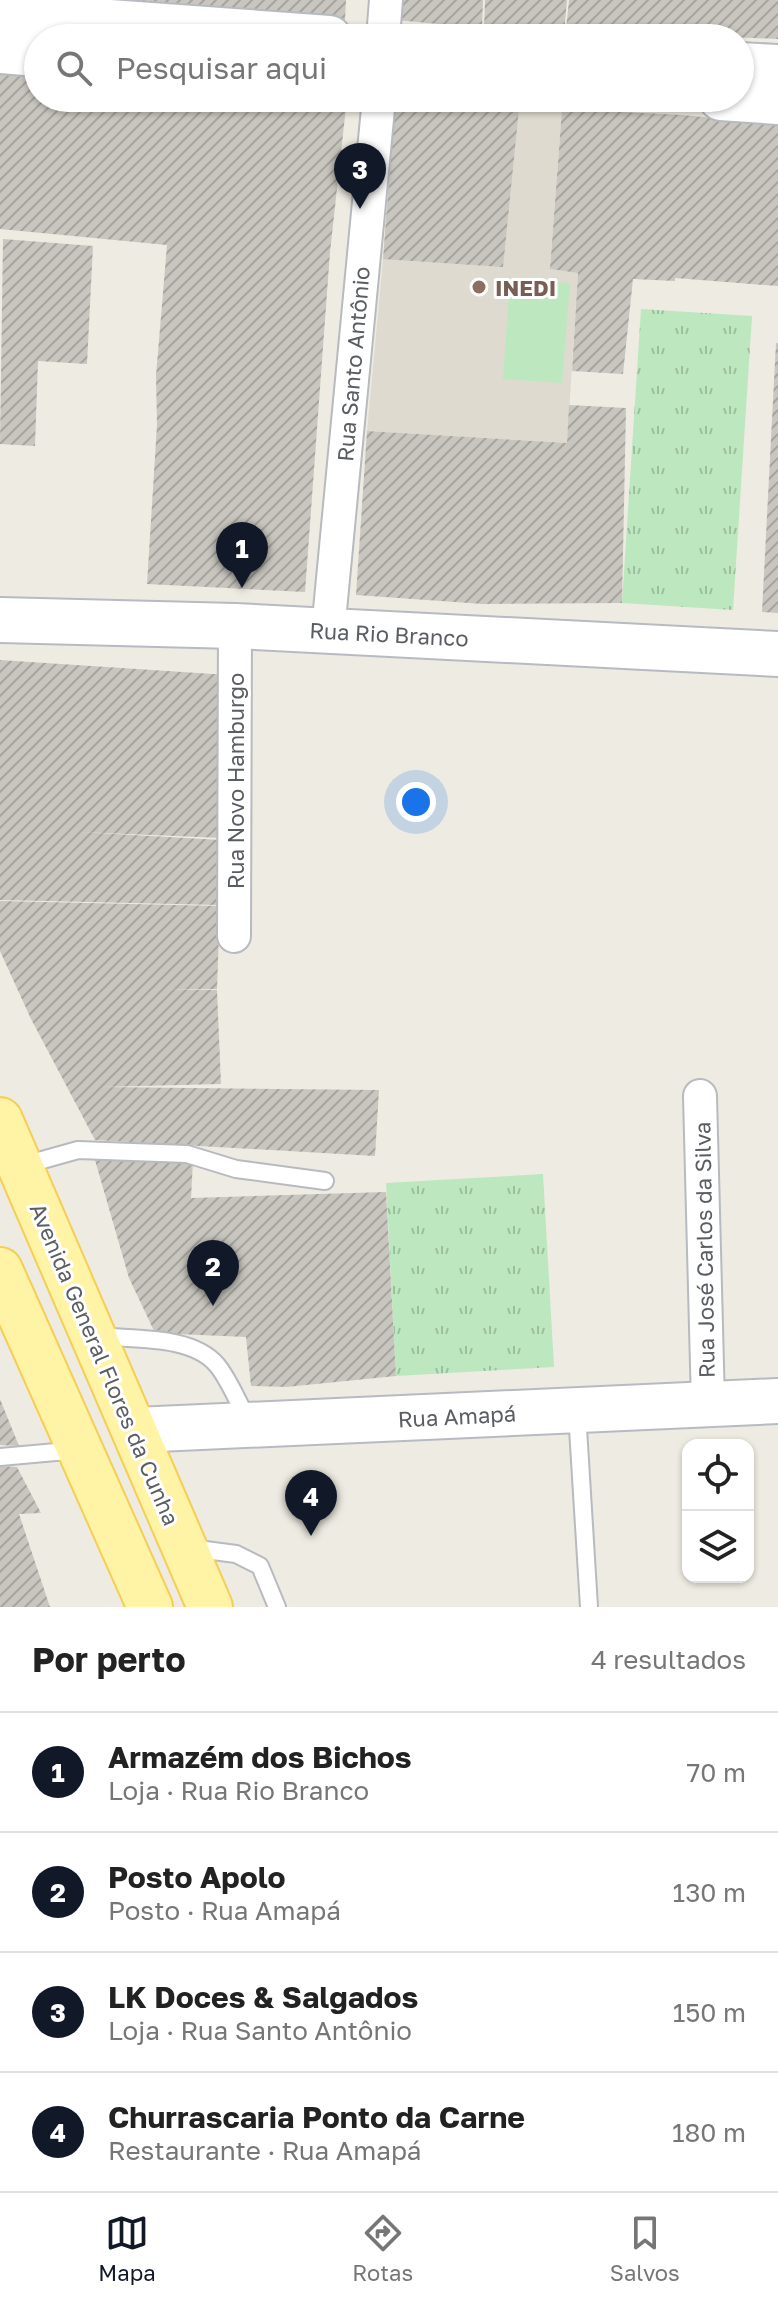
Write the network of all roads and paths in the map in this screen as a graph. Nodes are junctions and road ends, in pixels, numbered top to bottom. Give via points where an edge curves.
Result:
1 (386, 0) edge
2 (0, 14) edge
3 (77, 24) edge
4 (384, 24) edge
5 (0, 51) edge
6 (24, 53) edge
7 (754, 66) edge
8 (778, 67) edge
9 (754, 100) edge
10 (778, 102) edge
11 (378, 112) edge
12 (0, 620) edge
13 (235, 626) junction
14 (328, 631) junction
15 (778, 654) edge
16 (234, 936) dead end
17 (700, 1096) dead end
18 (0, 1120) edge
19 (20, 1166) junction
20 (325, 1181) dead end
21 (2, 1279) edge
22 (93, 1335) junction
23 (778, 1401) edge
24 (708, 1404) junction
25 (577, 1410) junction
26 (250, 1425) junction
27 (136, 1430) junction
28 (80, 1450) junction
29 (0, 1457) edge
30 (184, 1548) junction
31 (150, 1607) edge
32 (210, 1607) edge
33 (277, 1607) edge
34 (589, 1607) edge

1 - 4 street
2 - 3 street
5 - 6 street
7 - 8 street
9 - 10 street
11 - 14 street, Rua Santo Antônio
12 - 13 street, Rua Rio Branco
13 - 14 street, Rua Rio Branco
13 - 16 street, Rua Novo Hamburgo
14 - 15 street, Rua Rio Branco
17 - 24 street, Rua José Carlos da Silva
18 - 19 main road, Avenida General Flores da Cunha
19 - 20 lane via 78,1150 187,1154 236,1169
19 - 22 main road, Avenida General Flores da Cunha
21 - 28 main road
22 - 26 lane via 203,1352 218,1366
22 - 27 main road, Avenida General Flores da Cunha
23 - 24 street, Rua Amapá
24 - 25 street, Rua Amapá
25 - 26 street, Rua Amapá
25 - 34 lane
26 - 27 street, Rua Amapá
27 - 30 main road, Avenida General Flores da Cunha
28 - 29 lane
28 - 31 main road
30 - 32 main road, Avenida General Flores da Cunha
30 - 33 lane via 236,1554 260,1566

